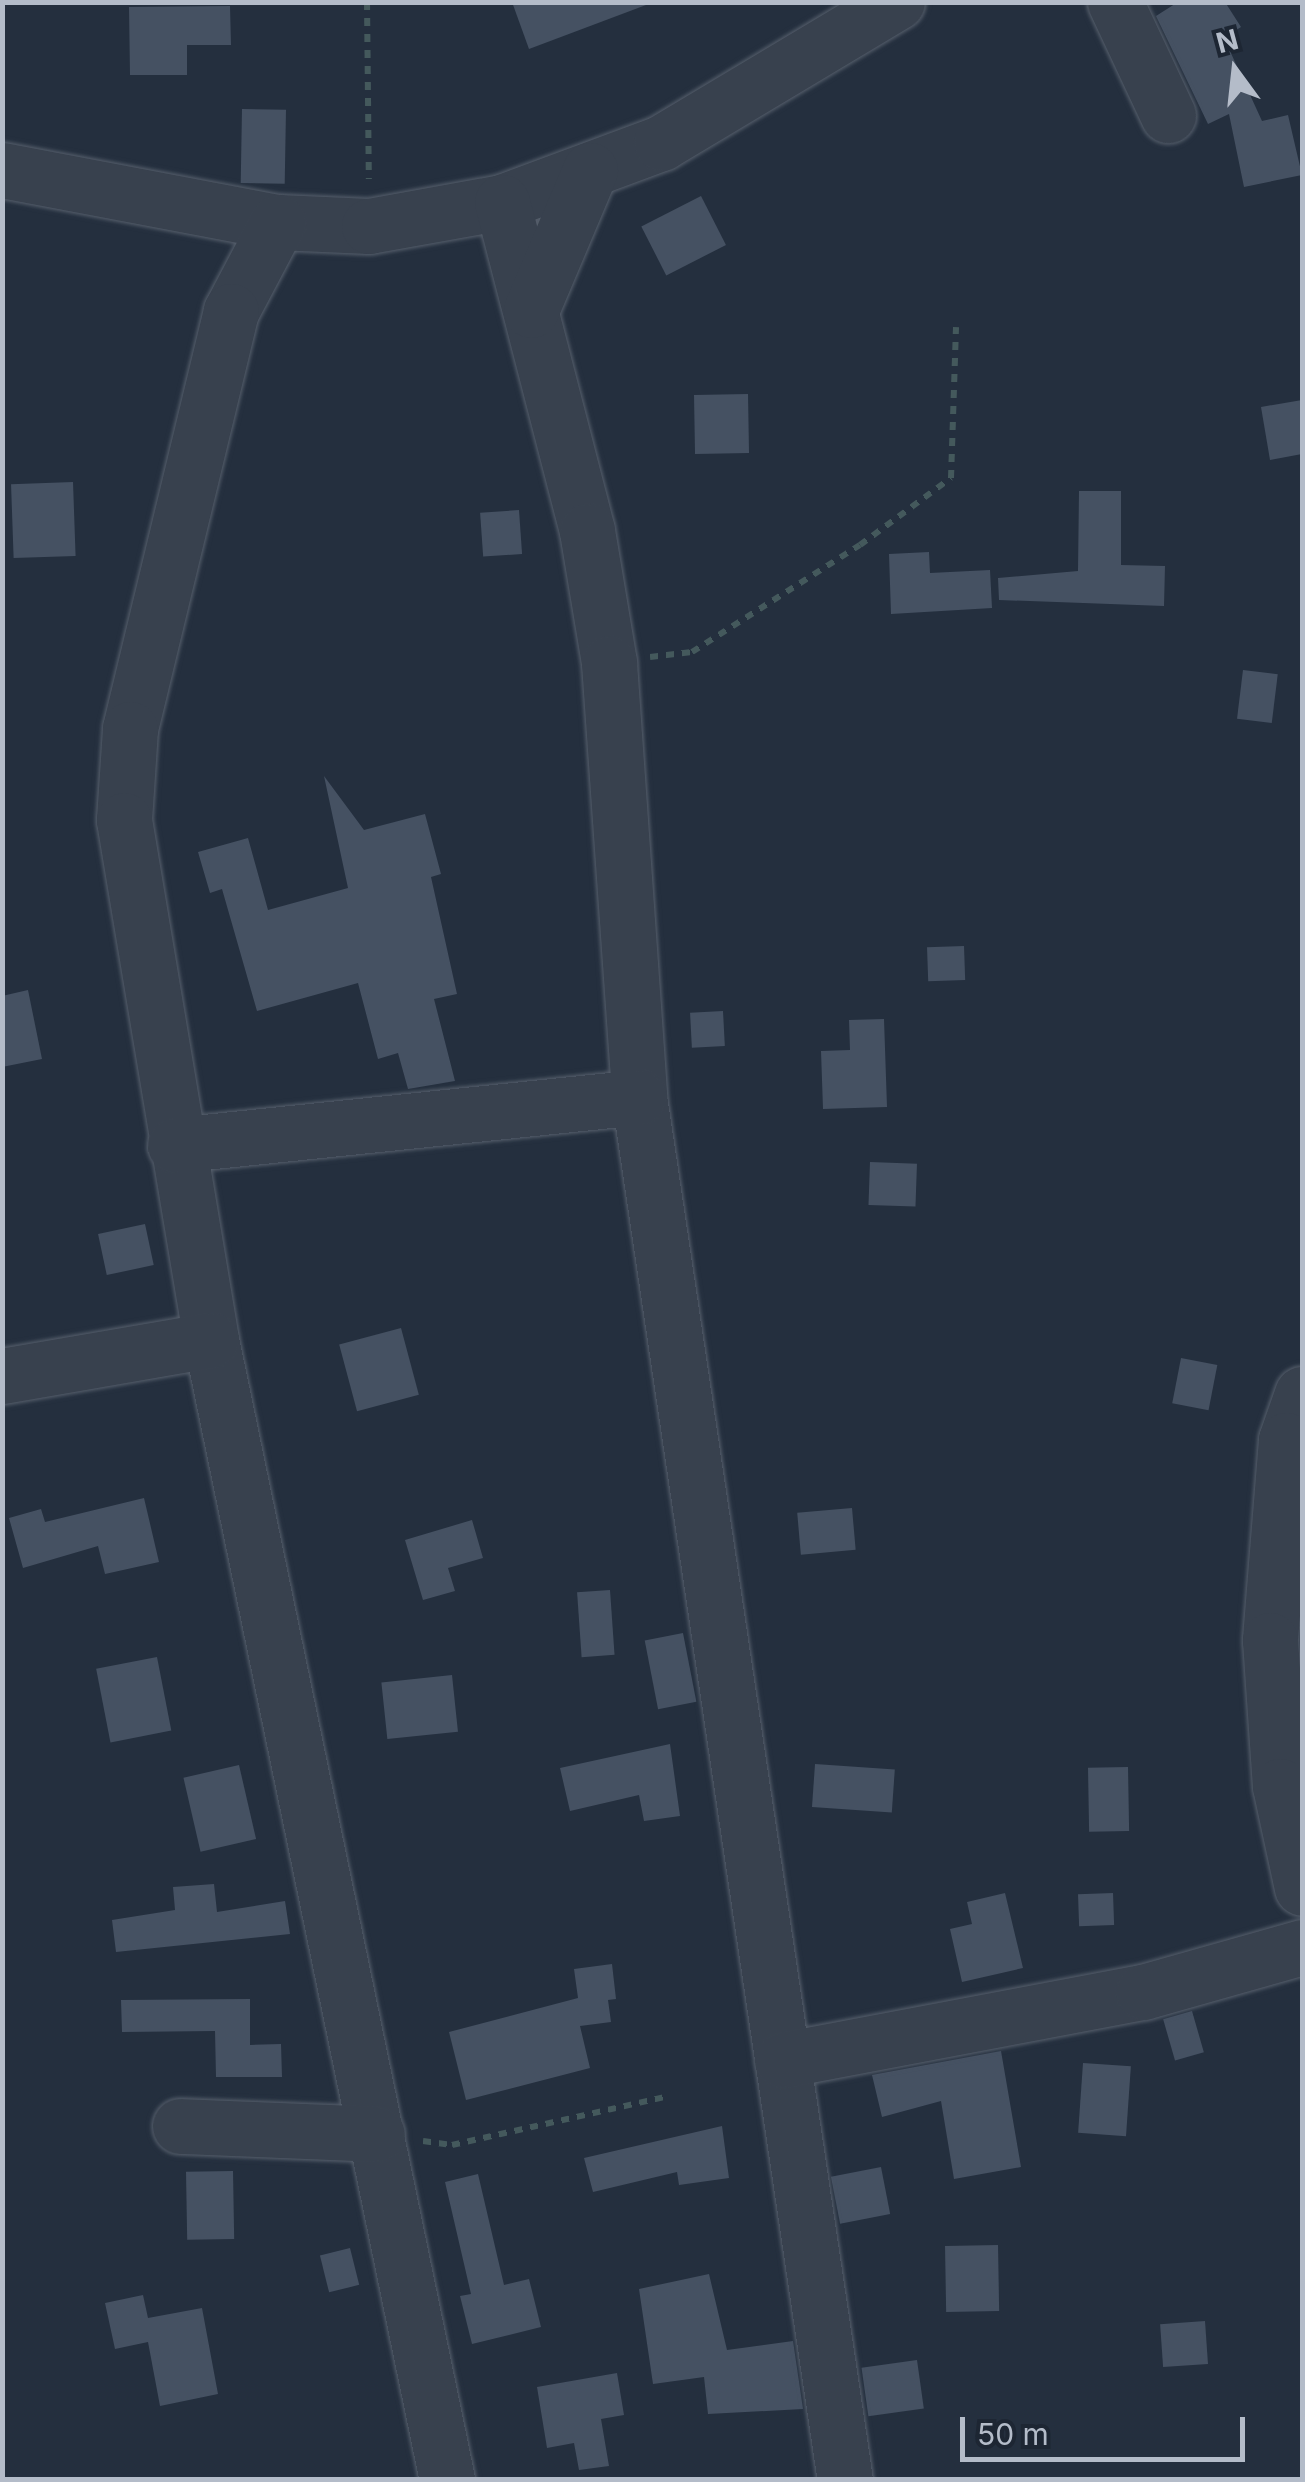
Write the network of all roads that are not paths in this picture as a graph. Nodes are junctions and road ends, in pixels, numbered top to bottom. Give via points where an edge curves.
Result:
1 (897, 2) edge
2 (1115, 2) edge
3 (1168, 115) dead end
4 (2, 170) edge
5 (590, 170) junction
6 (502, 202) junction
7 (278, 222) junction
8 (531, 310) junction
9 (639, 1097) junction
10 (175, 1145) junction
11 (211, 1340) junction
12 (2, 1376) edge
13 (1302, 1394) edge
14 (1302, 1888) edge
15 (1302, 1948) edge
16 (782, 2060) junction
17 (180, 2126) dead end
18 (377, 2134) junction
19 (447, 2480) edge
20 (845, 2480) edge

1 - 5 street via 661,144
2 - 3 street
4 - 7 street
5 - 6 street
5 - 8 street
6 - 7 street via 369,226
6 - 8 street
7 - 10 street via 231,311 130,729 124,820
8 - 9 street via 586,531 610,662
9 - 10 street
9 - 16 street
10 - 11 street
11 - 12 street
11 - 18 street
13 - 14 street via 1286,1440 1270,1640 1280,1786
15 - 16 street via 1143,1992
16 - 20 street
17 - 18 street
18 - 19 street

